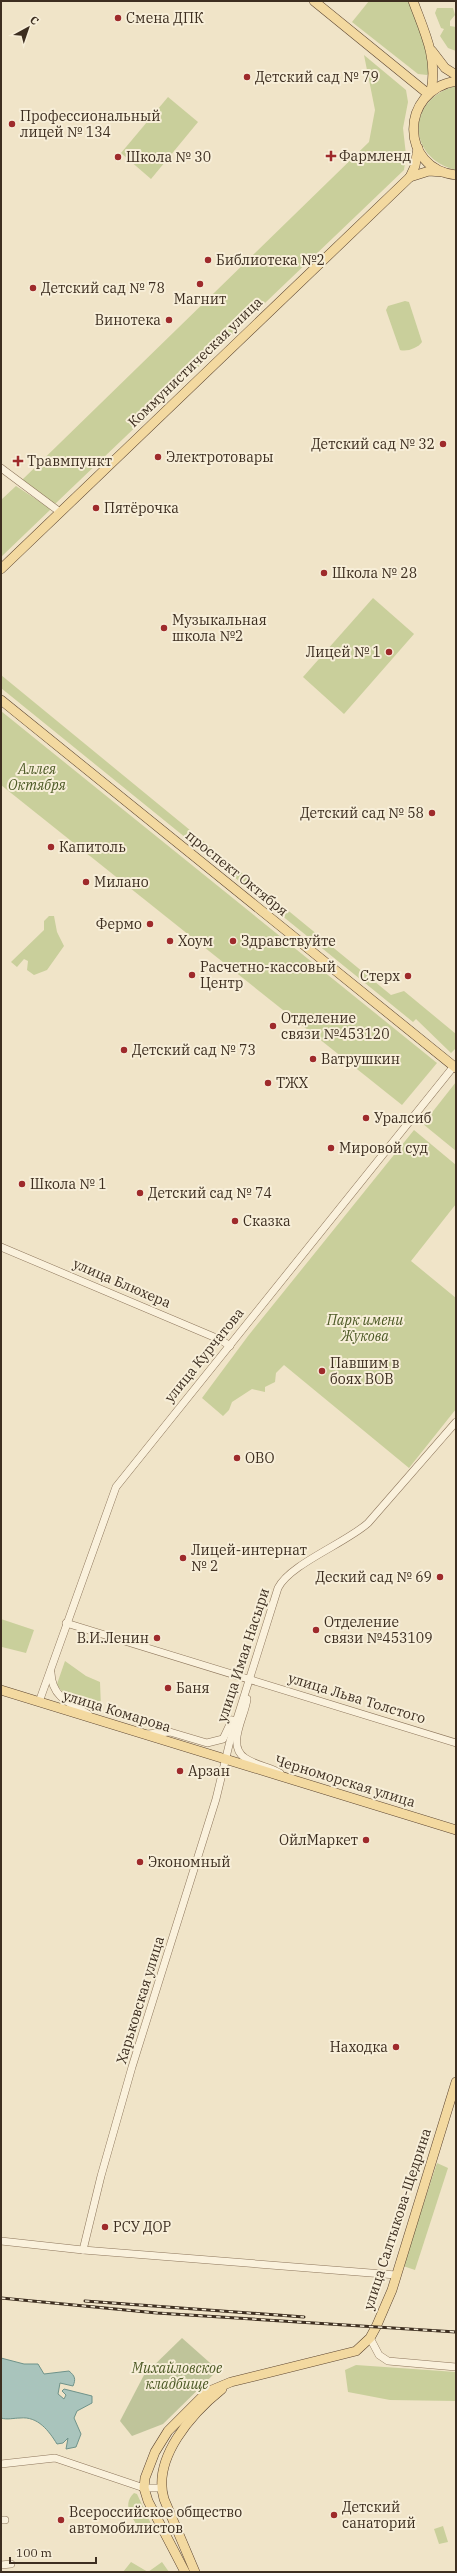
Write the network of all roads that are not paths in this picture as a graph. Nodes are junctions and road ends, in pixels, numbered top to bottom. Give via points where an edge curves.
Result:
1 (314, 1) edge
2 (413, 1) edge
3 (431, 50) junction
4 (456, 75) edge
5 (456, 81) edge
6 (429, 92) junction
7 (418, 148) junction
8 (442, 172) junction
9 (456, 175) edge
10 (410, 177) junction
11 (1, 468) edge
12 (60, 512) junction
13 (1, 569) edge
14 (1, 700) edge
15 (455, 1066) edge
16 (1, 1247) edge
17 (230, 1346) junction
18 (456, 1422) edge
19 (66, 1623) junction
20 (50, 1668) junction
21 (250, 1678) junction
22 (247, 1688) junction
23 (1, 1690) edge
24 (39, 1702) junction
25 (93, 1718) junction
26 (146, 1734) junction
27 (456, 1743) edge
28 (225, 1759) junction
29 (289, 1778) junction
30 (456, 1830) edge
31 (456, 2082) edge
32 (1, 2241) edge
33 (83, 2250) junction
34 (396, 2274) junction
35 (370, 2338) junction
36 (456, 2367) edge
37 (231, 2382) junction
38 (1, 2464) edge
39 (144, 2488) junction
40 (161, 2488) junction
41 (11, 2564) dead end
42 (1, 2565) edge
43 (185, 2572) edge
44 (194, 2572) edge

1 - 6 main road
2 - 3 main road
3 - 4 main road via 445,68
3 - 6 main road via 434,72
5 - 6 main road
6 - 7 main road via 418,104 415,115 414,136
7 - 8 main road via 431,166
7 - 10 main road, Коммунистическая улица
8 - 9 main road
8 - 10 main road, Коммунистическая улица via 429,171
10 - 12 main road, Коммунистическая улица
11 - 12 street
12 - 13 main road, Коммунистическая улица
14 - 15 main road, проспект Октября
15 - 17 street, улица Курчатова
16 - 17 street, улица Блюхера via 116,1294 222,1340
17 - 19 street, улица Курчатова via 116,1487
18 - 21 street, улица Имая Насыри via 368,1523 282,1581
19 - 20 street, улица Курчатова
19 - 21 street, улица Льва Толстого
20 - 24 street, улица Курчатова
20 - 25 street via 53,1688 57,1694
21 - 22 street, улица Имая Насыри
21 - 27 street, улица Льва Толстого
22 - 26 street via 222,1739 207,1743 170,1732
22 - 28 street, улица Имая Насыри
22 - 29 street via 247,1700 236,1737 238,1750 246,1759
23 - 24 main road, улица Комарова
24 - 25 main road, улица Комарова
25 - 26 main road, улица Комарова
26 - 28 main road, улица Комарова
28 - 29 main road, Черноморская улица
28 - 33 street, Харьковская улица via 216,1799 130,2075
29 - 30 main road, Черноморская улица
31 - 34 main road, улица Салтыкова-Щедрина
32 - 33 street
33 - 34 street
34 - 35 main road, улица Салтыкова-Щедрина
35 - 36 street via 379,2355 388,2361
35 - 37 main road, улица Салтыкова-Щедрина via 356,2351
37 - 39 main road, улица Салтыкова-Щедрина via 207,2392 168,2431 155,2452
37 - 40 main road via 204,2404 178,2438 162,2470
38 - 39 street via 55,2458
39 - 40 street
39 - 43 main road via 153,2512
40 - 44 main road via 174,2528
41 - 42 street

